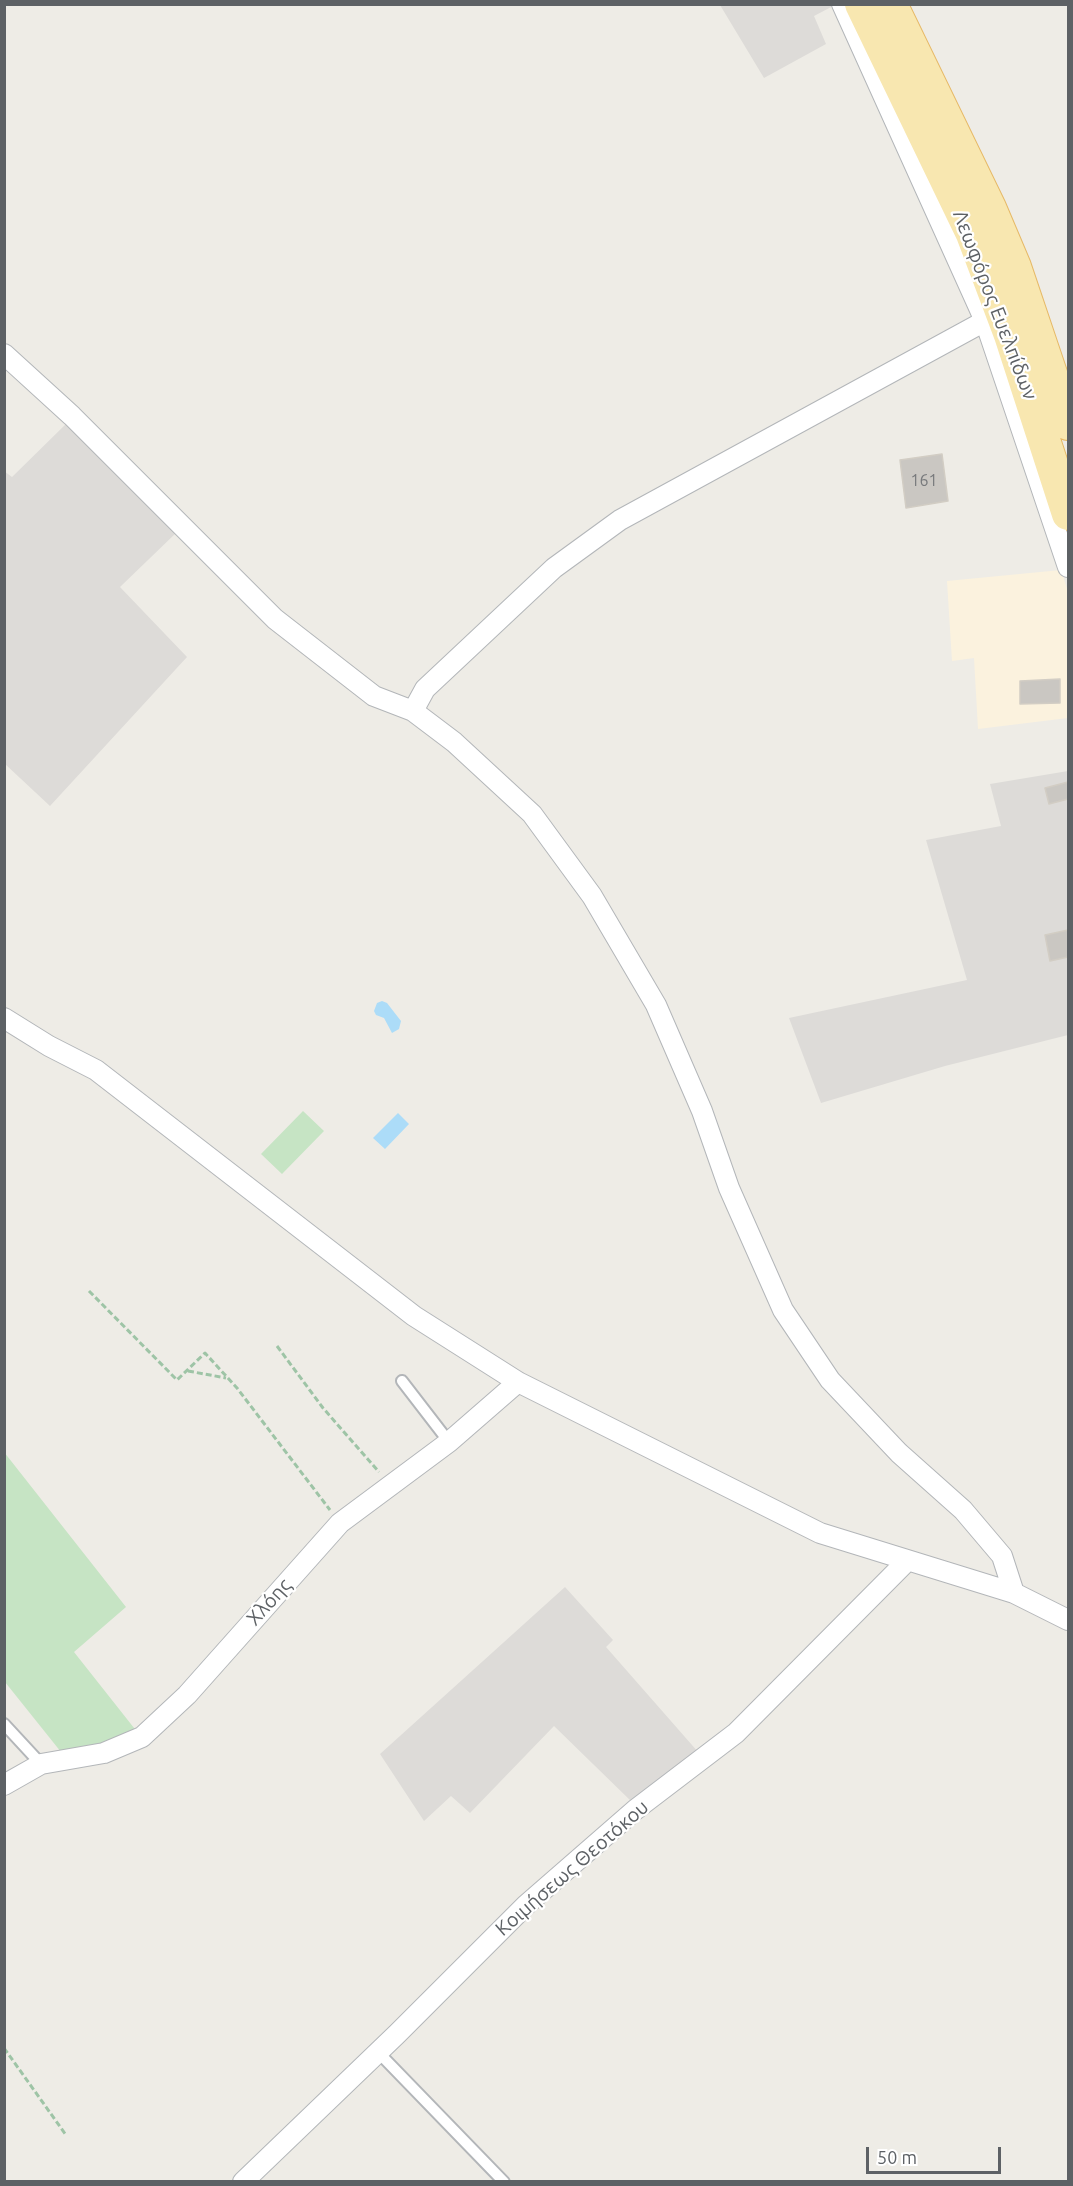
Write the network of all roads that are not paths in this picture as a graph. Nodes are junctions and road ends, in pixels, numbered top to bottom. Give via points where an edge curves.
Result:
1 (842, 4) edge
2 (861, 4) edge
3 (891, 4) edge
4 (985, 321) junction
5 (4, 354) edge
6 (1068, 423) edge
7 (1068, 514) edge
8 (1068, 567) edge
9 (413, 711) junction
10 (4, 1018) edge
11 (402, 1381) dead end
12 (518, 1382) junction
13 (449, 1442) junction
14 (906, 1562) junction
15 (1014, 1593) junction
16 (1068, 1620) edge
17 (4, 1724) edge
18 (41, 1764) junction
19 (4, 1785) edge
20 (378, 2052) junction
21 (243, 2181) edge
22 (504, 2181) edge

1 - 4 street
2 - 7 main road, Λεωφόρος Ευελπίδων via 972,234 1010,335
3 - 6 main road, Λεωφόρος Ευελπίδων via 1015,267
4 - 8 street
4 - 9 street via 620,520 554,568 425,689
5 - 9 street via 72,416 275,619 375,696
9 - 15 street via 454,742 532,814 592,896 656,1005 783,1310 830,1380 899,1453 963,1510 1002,1556
10 - 12 street via 96,1070 414,1316
11 - 13 lane
12 - 13 street, Χλόης
12 - 14 street via 820,1533
13 - 18 street, Χλόης via 340,1523 187,1695 142,1737 104,1753
14 - 15 street
14 - 20 street, Κοιμήσεως Θεοτόκου via 736,1733 635,1810 526,1905
15 - 16 street
17 - 18 lane
18 - 19 street, Χλόης
20 - 21 street, Κοιμήσεως Θεοτόκου
20 - 22 lane

